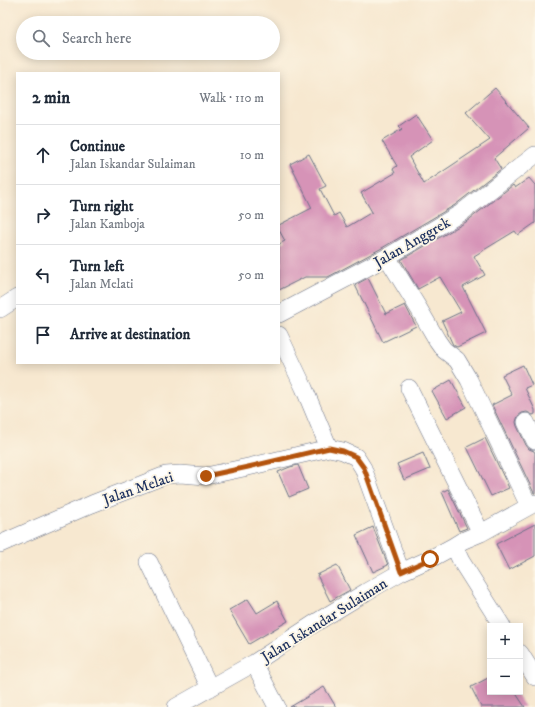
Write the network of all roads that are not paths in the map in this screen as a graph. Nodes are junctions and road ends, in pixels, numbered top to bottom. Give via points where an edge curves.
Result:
1 (535, 155) edge
2 (387, 257) junction
3 (16, 299) edge
4 (0, 309) edge
5 (280, 313) edge
6 (280, 337) edge
7 (409, 388) dead end
8 (526, 422) dead end
9 (535, 441) edge
10 (329, 448) junction
11 (532, 505) edge
12 (481, 533) junction
13 (0, 544) edge
14 (454, 546) junction
15 (149, 562) dead end
16 (401, 572) junction
17 (500, 623) edge
18 (523, 658) edge
19 (254, 663) junction
20 (535, 677) edge
21 (210, 688) junction
22 (176, 707) edge
23 (277, 707) edge

1 - 2 street, Jalan Anggrek via 461,213
2 - 5 street, Jalan Anggrek
2 - 11 street via 436,340 457,360 469,380
3 - 4 street
6 - 10 street
7 - 12 street
8 - 9 street
10 - 13 street, Jalan Melati via 206,476 166,475
10 - 16 street via 356,457 364,468
11 - 12 street, Jalan Iskandar Sulaiman
12 - 14 street, Jalan Iskandar Sulaiman
14 - 16 street, Jalan Iskandar Sulaiman
14 - 17 street
15 - 21 street
16 - 19 street, Jalan Iskandar Sulaiman
18 - 20 street
19 - 21 street, Jalan Iskandar Sulaiman
19 - 23 street
21 - 22 street, Jalan Iskandar Sulaiman

